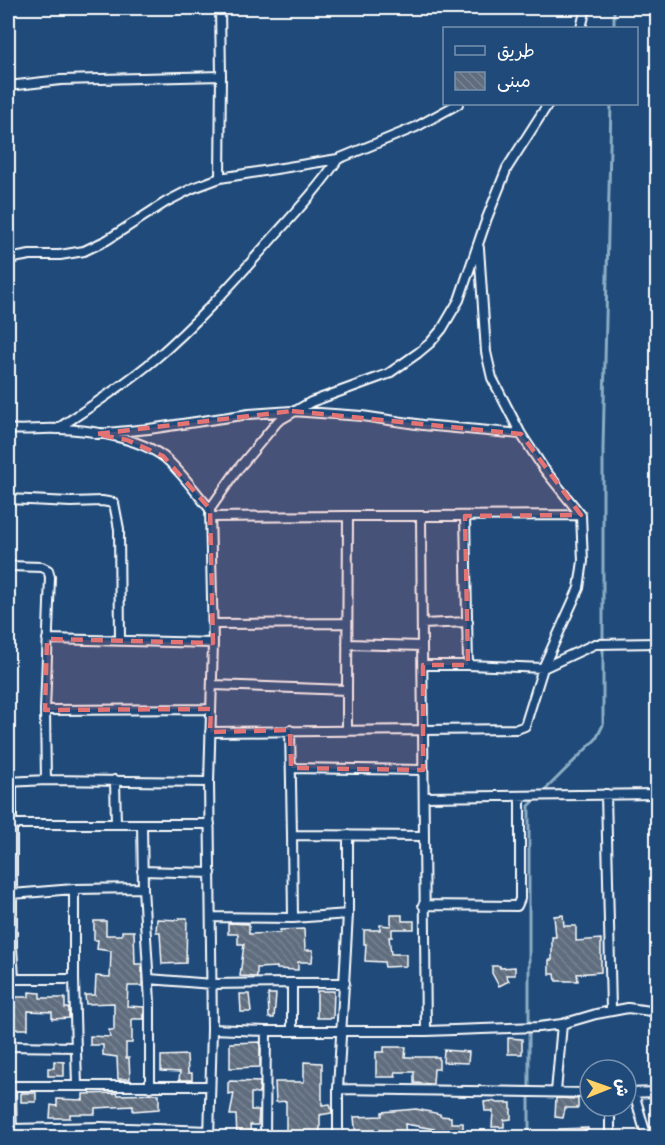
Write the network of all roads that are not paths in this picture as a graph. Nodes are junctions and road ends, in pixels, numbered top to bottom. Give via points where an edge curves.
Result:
1 (220, 8) edge
2 (586, 8) edge
3 (581, 27) edge
4 (221, 76) junction
5 (8, 86) edge
6 (456, 105) edge
7 (547, 105) edge
8 (338, 159) junction
9 (220, 178) junction
10 (479, 240) junction
11 (8, 259) edge
12 (292, 411) junction
13 (8, 429) edge
14 (57, 429) junction
15 (96, 434) junction
16 (521, 434) junction
17 (8, 499) edge
18 (210, 513) junction
19 (581, 515) junction
20 (348, 516) junction
21 (422, 516) junction
22 (465, 516) junction
23 (8, 566) edge
24 (468, 622) junction
25 (346, 623) junction
26 (213, 624) junction
27 (422, 624) junction
28 (47, 639) junction
29 (120, 640) junction
30 (213, 643) junction
31 (657, 643) edge
32 (347, 644) junction
33 (422, 646) junction
34 (423, 665) junction
35 (468, 665) junction
36 (543, 668) junction
37 (213, 685) junction
38 (347, 690) junction
39 (45, 710) junction
40 (211, 710) junction
41 (290, 730) junction
42 (347, 730) junction
43 (423, 730) junction
44 (210, 732) junction
45 (291, 768) junction
46 (423, 770) junction
47 (46, 780) junction
48 (116, 780) junction
49 (10, 782) edge
50 (209, 782) junction
51 (606, 794) junction
52 (657, 794) edge
53 (424, 797) junction
54 (520, 797) junction
55 (12, 824) junction
56 (116, 824) junction
57 (142, 824) junction
58 (210, 824) junction
59 (292, 835) junction
60 (348, 835) junction
61 (424, 836) junction
62 (142, 871) junction
63 (211, 873) junction
64 (143, 888) junction
65 (74, 889) junction
66 (12, 894) junction
67 (423, 905) junction
68 (348, 914) junction
69 (211, 917) junction
70 (293, 918) junction
71 (11, 979) edge
72 (74, 979) junction
73 (149, 979) junction
74 (292, 983) junction
75 (345, 983) junction
76 (212, 984) junction
77 (611, 1010) junction
78 (657, 1012) edge
79 (562, 1024) junction
80 (212, 1029) junction
81 (292, 1030) junction
82 (266, 1031) junction
83 (341, 1031) junction
84 (426, 1031) junction
85 (8, 1046) edge
86 (76, 1047) junction
87 (9, 1086) edge
88 (77, 1086) junction
89 (210, 1086) junction
90 (150, 1087) junction
91 (338, 1089) junction
92 (556, 1092) junction
93 (657, 1092) edge
94 (578, 1093) edge
95 (638, 1093) edge
96 (638, 1114) edge
97 (610, 1118) edge
98 (82, 1127) junction
99 (12, 1133) edge
100 (209, 1134) edge
101 (82, 1137) edge
102 (265, 1137) edge
103 (338, 1137) edge
104 (610, 1137) edge
105 (647, 1137) edge

1 - 4 street
2 - 3 street
4 - 5 street via 61,80
4 - 9 street
6 - 8 street via 416,127
7 - 10 street via 507,168
8 - 9 street
8 - 14 street via 301,207 211,306 137,374
9 - 11 street via 175,197 84,251
10 - 12 street via 459,300 430,343 388,374
10 - 16 street via 486,352 492,378
12 - 15 street
12 - 16 street
12 - 18 street via 278,420 238,469
13 - 14 street
14 - 15 street
15 - 18 street via 127,440 163,456
16 - 19 street
17 - 29 street via 114,503 119,529
18 - 20 street
18 - 26 street
19 - 22 street
19 - 36 street via 583,561 579,588
20 - 21 street
20 - 25 street
21 - 22 street
21 - 27 street
22 - 24 street
23 - 28 street via 48,570
24 - 27 street
24 - 35 street
25 - 26 street
25 - 32 street
26 - 30 street
27 - 33 street
28 - 29 street
28 - 39 street
29 - 30 street
30 - 37 street
31 - 36 street via 595,644
32 - 33 street
32 - 38 street
33 - 34 street
34 - 35 street
34 - 43 street
35 - 36 street
36 - 43 street via 522,728
37 - 38 street
37 - 40 street
38 - 42 street
39 - 40 street
39 - 47 street
40 - 44 street
41 - 42 street
41 - 44 street
41 - 45 street
42 - 43 street
43 - 46 street
44 - 50 street
45 - 46 street
45 - 59 street
46 - 53 street
47 - 48 street
47 - 49 street
48 - 50 street
48 - 56 street
49 - 55 street
50 - 58 street
51 - 52 street
51 - 54 street
51 - 77 street
53 - 54 street
53 - 61 street
54 - 67 street via 517,906
55 - 56 street
55 - 66 street
56 - 57 street
57 - 58 street
57 - 62 street
58 - 63 street
59 - 60 street
59 - 70 street
60 - 61 street
60 - 68 street
61 - 67 street
62 - 63 street
62 - 64 street
63 - 69 street
64 - 65 street
64 - 73 street
65 - 66 street
65 - 72 street
66 - 71 street
67 - 84 street
68 - 70 street
68 - 75 street
69 - 70 street
69 - 76 street
71 - 72 street
72 - 86 street
73 - 76 street
73 - 90 street
74 - 75 street
74 - 76 street
74 - 81 street
75 - 83 street
76 - 80 street
77 - 78 street
77 - 79 street
79 - 84 street
79 - 92 street
80 - 82 street
80 - 89 street
81 - 82 street
81 - 83 street
82 - 102 street
83 - 84 street
83 - 91 street
85 - 86 street
86 - 88 street
87 - 88 street
87 - 99 street
88 - 90 street
89 - 90 street
89 - 100 street
91 - 92 street
91 - 103 street
92 - 94 street
93 - 95 street
96 - 105 street
97 - 104 street
98 - 99 street
98 - 100 street
98 - 101 street

